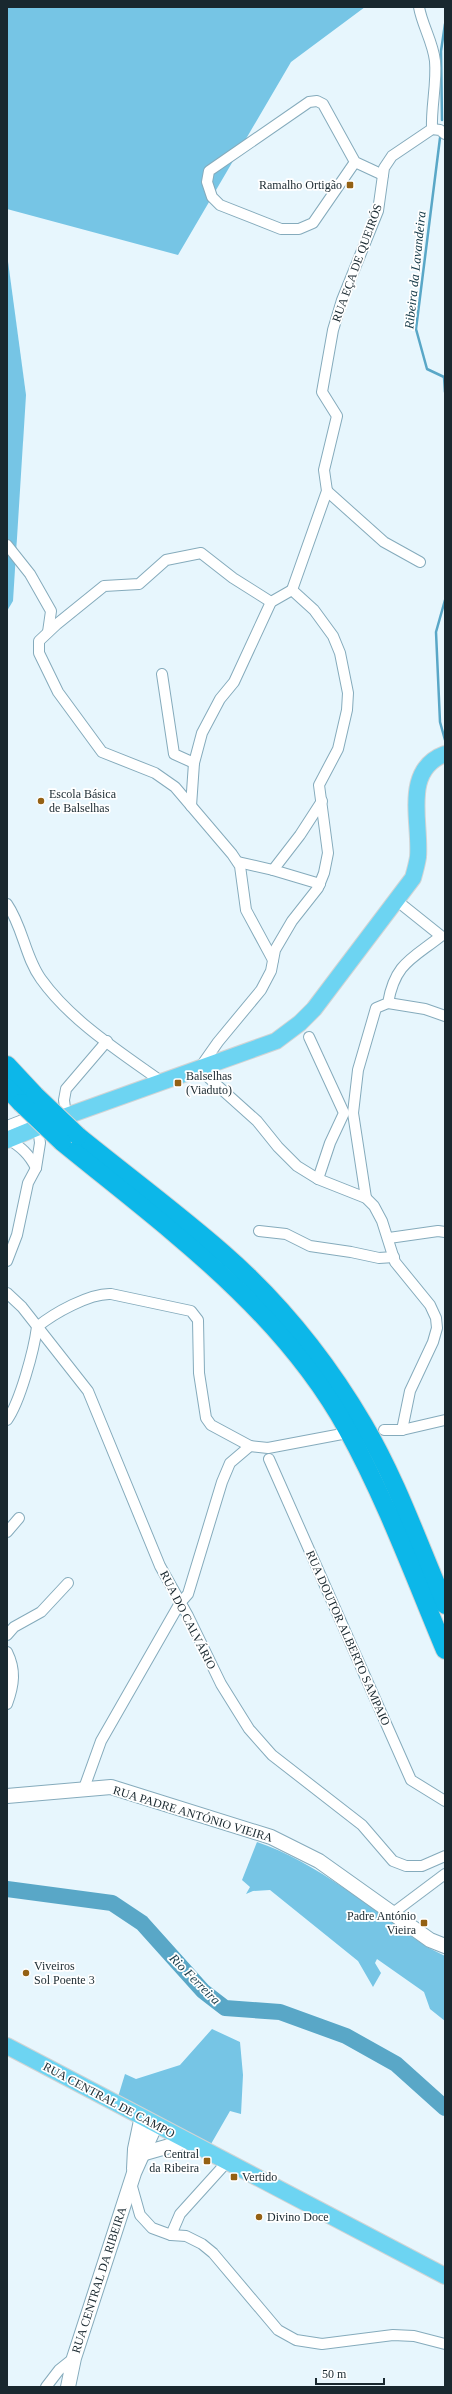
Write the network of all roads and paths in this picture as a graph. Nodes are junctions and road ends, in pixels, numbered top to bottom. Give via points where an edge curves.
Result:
1 (427, 7) edge
2 (420, 11) edge
3 (432, 129) junction
4 (445, 134) edge
5 (356, 162) junction
6 (383, 175) junction
7 (327, 491) junction
8 (7, 545) edge
9 (420, 562) dead end
10 (292, 590) junction
11 (272, 602) junction
12 (48, 632) junction
13 (162, 674) dead end
14 (444, 754) edge
15 (194, 763) junction
16 (322, 801) junction
17 (191, 806) junction
18 (238, 862) junction
19 (273, 870) junction
20 (320, 884) junction
21 (396, 900) junction
22 (7, 904) edge
23 (443, 935) edge
24 (273, 960) junction
25 (388, 1002) junction
26 (445, 1016) edge
27 (309, 1037) dead end
28 (107, 1041) junction
29 (7, 1065) edge
30 (199, 1068) junction
31 (162, 1082) junction
32 (7, 1088) edge
33 (28, 1099) junction
34 (65, 1110) junction
35 (349, 1113) junction
36 (33, 1128) junction
37 (7, 1135) edge
38 (36, 1168) junction
39 (318, 1179) junction
40 (366, 1198) junction
41 (259, 1231) dead end
42 (445, 1232) edge
43 (390, 1238) junction
44 (394, 1257) junction
45 (7, 1261) edge
46 (7, 1293) edge
47 (37, 1327) junction
48 (441, 1330) edge
49 (7, 1420) edge
50 (445, 1420) edge
51 (384, 1430) dead end
52 (402, 1430) junction
53 (342, 1434) dead end
54 (250, 1446) junction
55 (269, 1459) dead end
56 (19, 1518) dead end
57 (7, 1532) edge
58 (68, 1583) dead end
59 (180, 1603) junction
60 (445, 1606) edge
61 (7, 1635) edge
62 (445, 1650) edge
63 (7, 1652) edge
64 (7, 1704) edge
65 (83, 1791) junction
66 (7, 1796) edge
67 (445, 1801) edge
68 (445, 1856) edge
69 (445, 1874) edge
70 (393, 1913) junction
71 (445, 1946) edge
72 (7, 2046) edge
73 (142, 2116) junction
74 (156, 2124) junction
75 (187, 2141) junction
76 (145, 2152) junction
77 (227, 2162) junction
78 (132, 2178) junction
79 (171, 2235) junction
80 (445, 2276) edge
81 (445, 2344) edge
82 (74, 2358) junction
83 (46, 2387) edge
84 (68, 2387) edge

1 - 2 street
2 - 3 street via 434,58 436,82 431,108
3 - 4 street
3 - 6 street, RUA EÇA DE QUEIRÓS via 392,156 384,168
5 - 5 street via 323,104 317,101 309,102 209,171 207,182 212,197 220,205 281,229 299,229 313,223
5 - 6 street
6 - 7 street, RUA EÇA DE QUEIRÓS via 378,211 342,300 323,382 322,392 337,416 324,470
7 - 9 street via 384,542
7 - 10 street, RUA EÇA DE QUEIRÓS
8 - 12 street via 30,574 51,611
10 - 11 street
10 - 16 street via 314,610 333,636 340,653 348,693 347,710 338,749 319,785
11 - 12 street via 233,578 201,553 166,560 139,584 104,586
11 - 15 street via 234,682 220,699 202,733
12 - 17 street via 40,641 39,653 58,692 102,752 155,773 175,787
13 - 15 street via 174,754
14 - 21 main road via 429,764 422,773 417,788 418,857 413,878
15 - 17 street
16 - 19 street
16 - 20 street via 328,853
17 - 18 street
18 - 19 street
18 - 24 street via 246,910
19 - 20 street
20 - 24 street via 289,926 275,950
21 - 23 street
21 - 30 main road via 314,1009 300,1023 276,1041
22 - 28 street via 41,979 76,1017
23 - 25 street via 398,970 391,983
24 - 30 street via 261,990
25 - 26 street via 425,1009
25 - 35 street via 376,1008
27 - 35 street
28 - 31 street
28 - 34 street via 66,1088
29 - 33 highway
30 - 31 main road
30 - 39 street via 257,1120 297,1166
31 - 34 main road
32 - 33 highway
33 - 60 highway, bridge via 224,1253 280,1310 330,1371 364,1425 398,1495
33 - 62 highway, bridge via 62,1142 212,1265 269,1322 316,1381 347,1429 386,1509
34 - 36 main road
34 - 37 street
35 - 39 street via 330,1143
35 - 40 street
36 - 37 main road
36 - 38 street via 39,1135 40,1143
37 - 38 street via 30,1156
38 - 45 street via 28,1183 17,1235
39 - 40 street
40 - 43 street via 374,1206
41 - 44 street via 286,1234 310,1246 379,1258
42 - 43 street
43 - 44 street
44 - 48 street via 430,1305
46 - 47 street, RUA DO CALVÁRIO
47 - 49 street via 15,1407
47 - 54 street via 48,1318 100,1294 111,1294 191,1311 198,1320 199,1373 206,1418 211,1425
47 - 59 street, RUA DO CALVÁRIO via 88,1391 160,1566
48 - 52 street via 410,1391
50 - 52 street
51 - 52 street
53 - 54 street via 268,1448
54 - 59 street via 230,1463 188,1594
55 - 67 street, RUA DOUTOR ALBERTO SAMPAIO via 411,1780
56 - 57 street
58 - 61 street via 41,1612 14,1627
59 - 65 street via 101,1741
59 - 68 street, RUA DO CALVÁRIO via 249,1730 272,1755 362,1825 392,1861 406,1866 422,1866
63 - 64 street via 14,1670 13,1687
65 - 66 street, RUA PADRE ANTÓNIO VIEIRA
65 - 70 street, RUA PADRE ANTÓNIO VIEIRA via 111,1787 271,1837 320,1861
69 - 70 street
70 - 71 street, RUA PADRE ANTÓNIO VIEIRA via 430,1940
72 - 73 main road, RUA CENTRAL DE CAMPO
73 - 74 main road, RUA CENTRAL DE CAMPO
73 - 78 street, RUA CENTRAL DA RIBEIRA
74 - 75 main road, RUA CENTRAL DE CAMPO
74 - 76 street, RUA CENTRAL DA RIBEIRA
75 - 76 street
75 - 77 main road, RUA CENTRAL DE CAMPO
76 - 78 street, RUA CENTRAL DA RIBEIRA
77 - 79 street via 180,2214
77 - 80 main road, RUA CENTRAL DE CAMPO
78 - 79 street via 140,2215 152,2228
78 - 82 street, RUA CENTRAL DA RIBEIRA
79 - 81 street via 186,2236 213,2253 278,2330 296,2340 322,2344 393,2335 414,2336
82 - 83 street via 59,2370
82 - 84 street, RUA CENTRAL DA RIBEIRA

